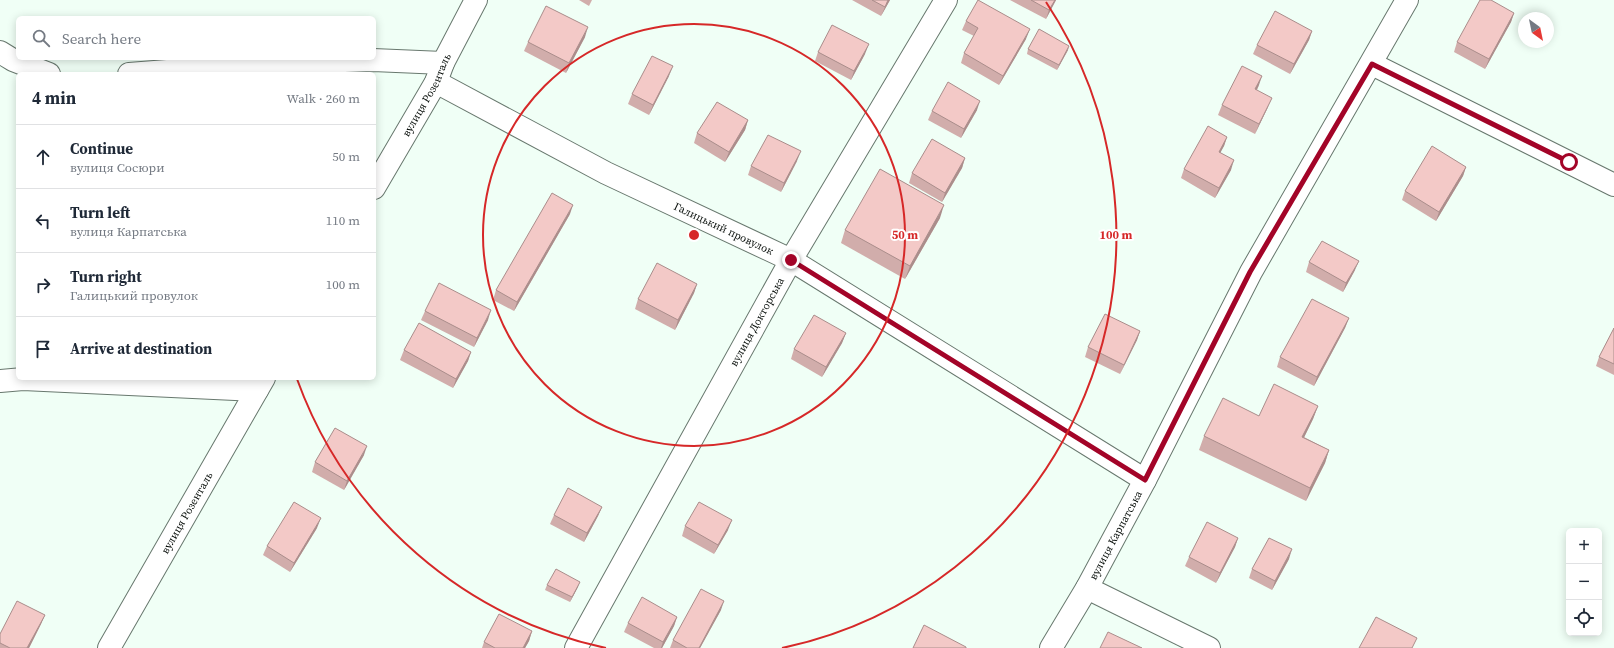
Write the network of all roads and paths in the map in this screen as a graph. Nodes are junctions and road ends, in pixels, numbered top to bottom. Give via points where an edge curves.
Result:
1 (476, 0) edge
2 (946, 0) edge
3 (1408, 0) edge
4 (0, 52) edge
5 (373, 60) edge
6 (373, 60) edge
7 (1372, 64) junction
8 (44, 72) edge
9 (156, 72) edge
10 (439, 73) junction
11 (376, 184) edge
12 (1614, 185) edge
13 (791, 260) junction
14 (0, 381) edge
15 (260, 384) edge
16 (1145, 480) junction
17 (1087, 588) junction
18 (109, 648) edge
19 (576, 648) edge
20 (1051, 648) edge
21 (1209, 648) edge

1 - 10 street, вулиця Розенталь
2 - 13 street, вулиця Докторська
3 - 7 street, вулиця Карпатська
4 - 8 street
5 - 10 street
6 - 9 street
7 - 12 street
7 - 16 street, вулиця Карпатська via 1250,272
10 - 11 street, вулиця Розенталь
10 - 13 street, Галицький провулок via 606,173
13 - 16 street, Галицький провулок
13 - 19 street, вулиця Докторська
14 - 15 street
15 - 18 street, вулиця Розенталь
16 - 17 street, вулиця Карпатська
17 - 20 street, вулиця Карпатська
17 - 21 street

